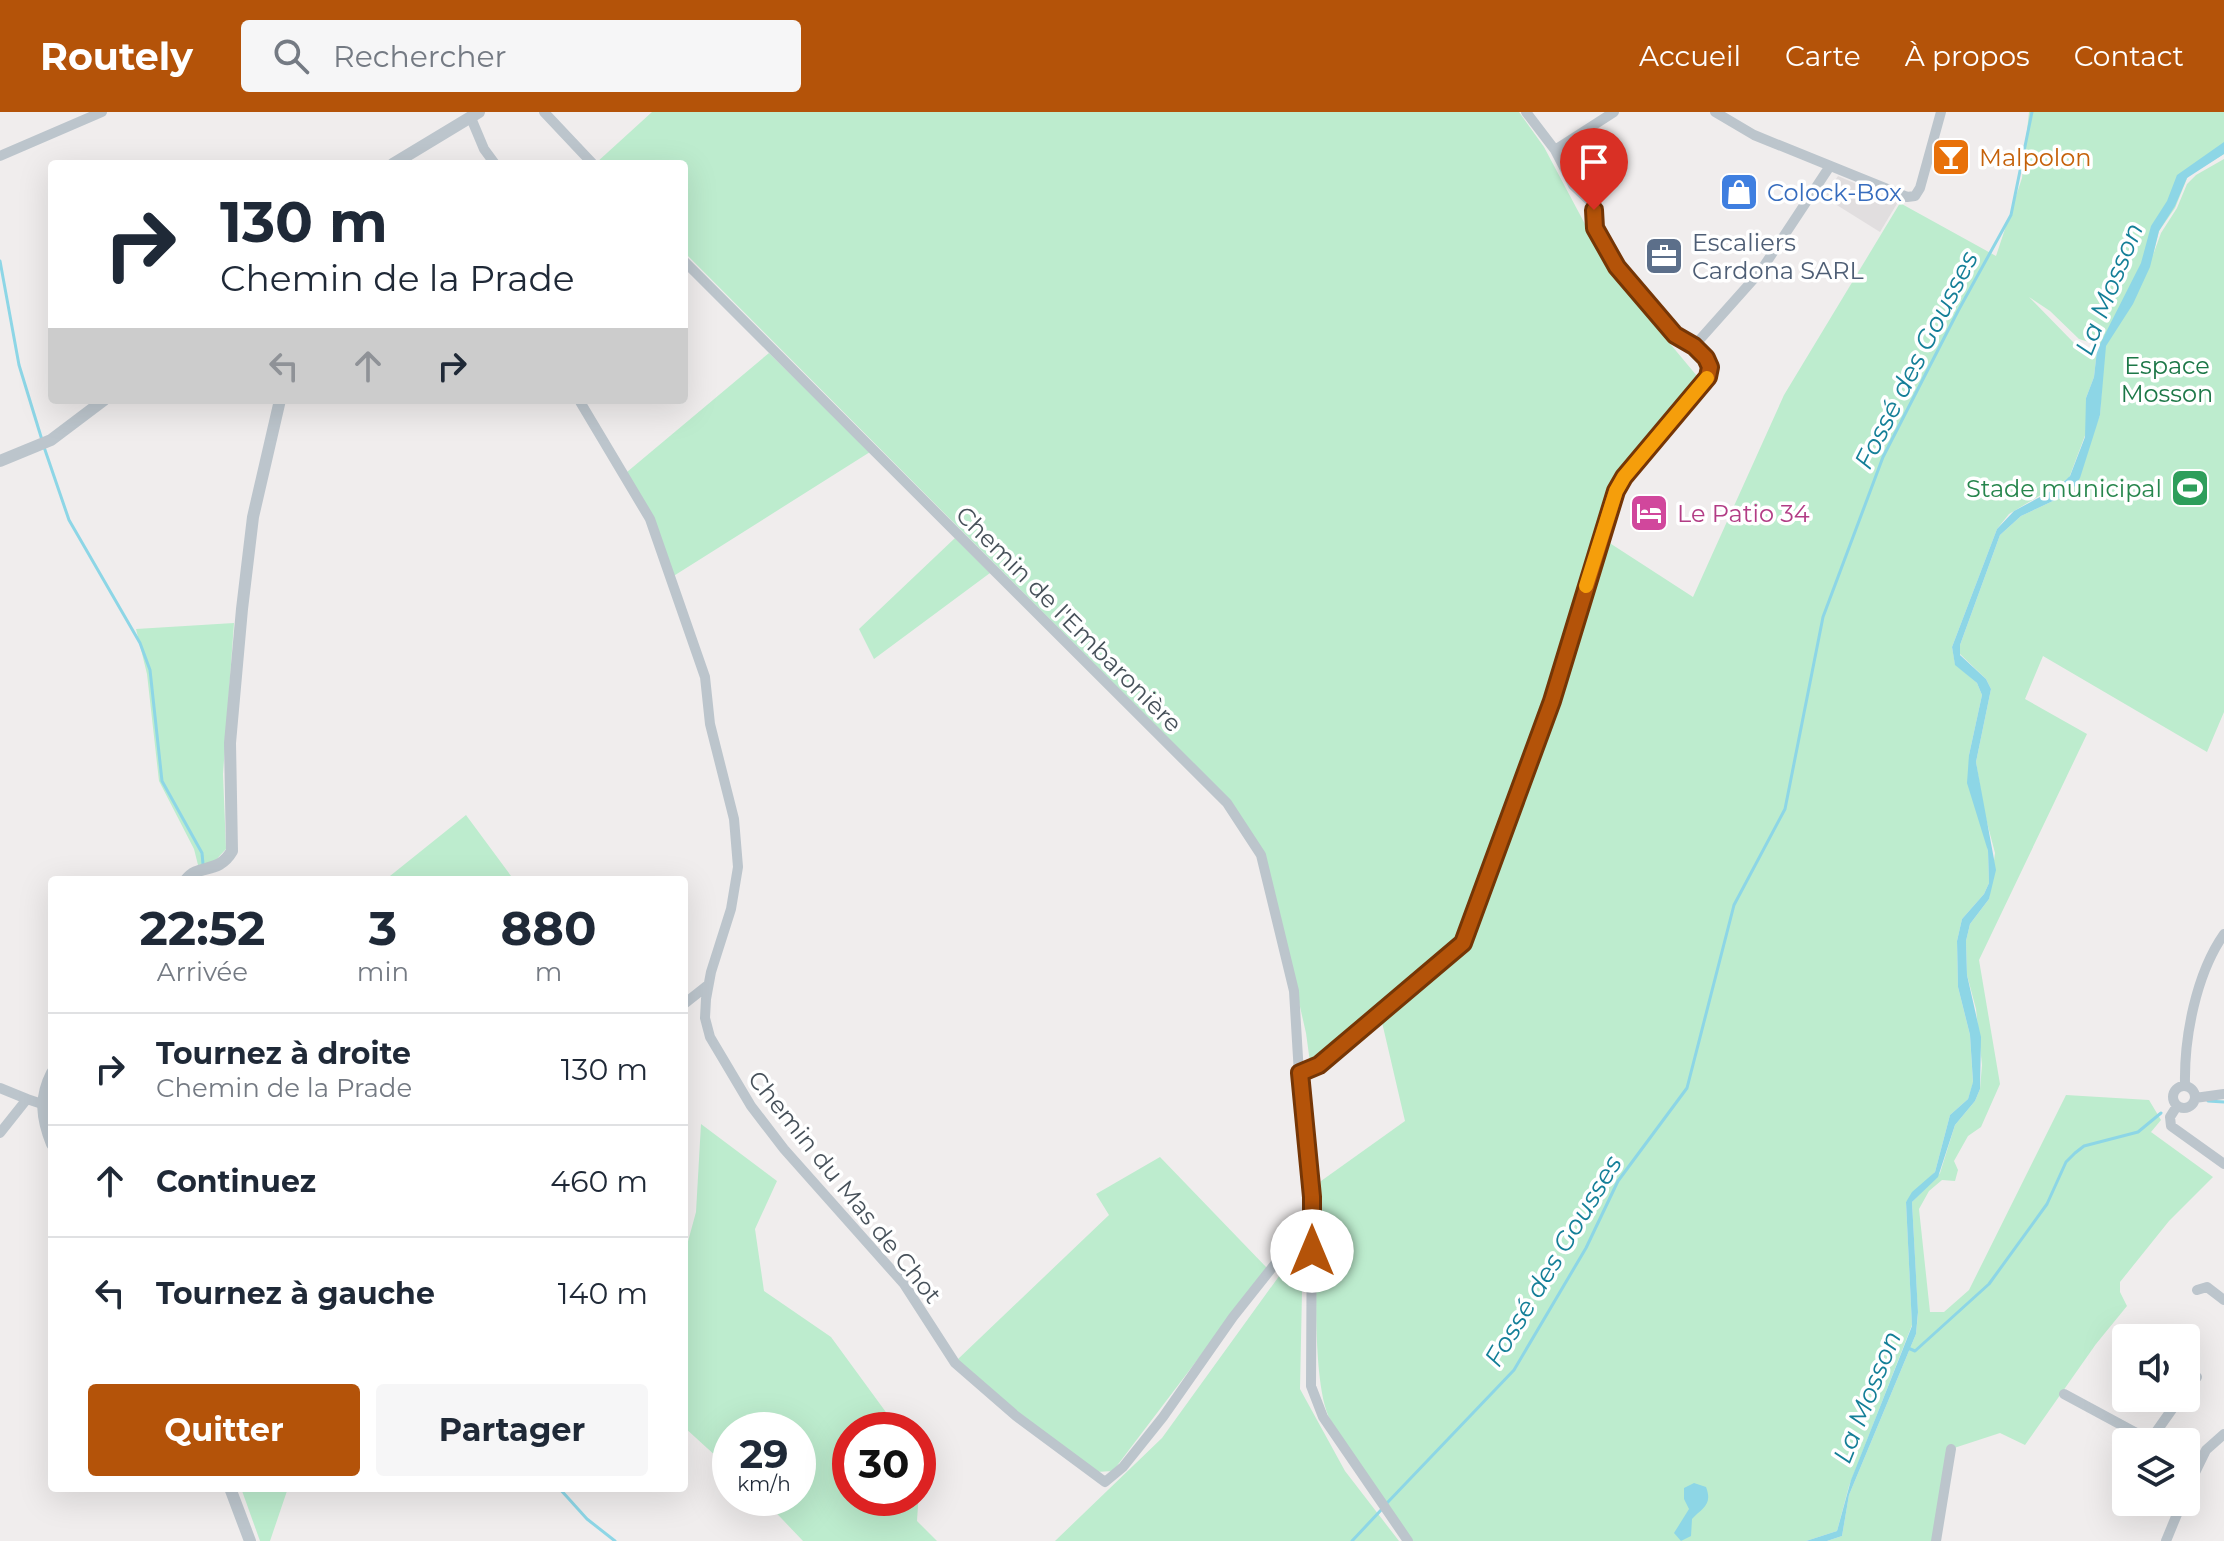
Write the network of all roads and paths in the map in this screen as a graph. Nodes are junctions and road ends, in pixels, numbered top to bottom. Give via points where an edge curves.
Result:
1 (102, 112) edge
2 (544, 112) edge
3 (1526, 112) edge
4 (1614, 112) edge
5 (1715, 112) edge
6 (1941, 112) edge
7 (475, 115) edge
8 (1555, 150) junction
9 (0, 156) edge
10 (400, 160) edge
11 (492, 160) edge
12 (589, 160) edge
13 (1830, 166) junction
14 (688, 265) edge
15 (1694, 346) junction
16 (99, 404) edge
17 (279, 404) edge
18 (581, 404) edge
19 (0, 461) edge
20 (190, 876) edge
21 (2224, 934) edge
22 (708, 985) junction
23 (688, 1001) edge
24 (1300, 1073) junction
25 (48, 1085) edge
26 (2185, 1085) junction
27 (0, 1088) edge
28 (2224, 1094) edge
29 (2195, 1098) junction
30 (27, 1099) junction
31 (42, 1104) junction
32 (2177, 1106) junction
33 (0, 1133) edge
34 (48, 1133) edge
35 (2224, 1164) edge
36 (1312, 1224) junction
37 (2197, 1290) dead end
38 (2224, 1300) edge
39 (2064, 1394) dead end
40 (2128, 1428) edge
41 (2224, 1434) edge
42 (1951, 1449) dead end
43 (2200, 1459) edge
44 (232, 1492) edge
45 (2176, 1516) edge
46 (250, 1541) edge
47 (1408, 1541) edge
48 (1936, 1541) edge
49 (2166, 1541) edge

1 - 9 street
2 - 12 street
3 - 8 street
4 - 8 street
5 - 13 street via 1754,135
6 - 13 street via 1915,196
7 - 10 street
7 - 11 street
8 - 15 street via 1573,185 1591,202 1595,228 1617,267 1675,335
13 - 15 street via 1760,272
14 - 24 street, Chemin de l'Embaronière via 1227,803 1261,855 1294,991
15 - 24 street via 1706,358 1708,377 1624,477 1552,701 1463,943 1319,1065
16 - 19 street via 51,440
17 - 20 street via 253,517 239,636 230,743 232,851 225,862
18 - 22 street, Chemin du Mas de Chot via 650,519 705,677 710,724 734,819 738,867
21 - 26 street via 2193,1015
22 - 23 street
22 - 36 street, Chemin du Mas de Chot via 707,1029 730,1073 784,1149 904,1284 955,1363 1105,1482 1123,1467 1233,1317
24 - 36 street, Chemin de l'Embaronière
25 - 31 street
26 - 29 street
26 - 32 street via 2172,1095
27 - 30 street
28 - 29 street
29 - 32 street via 2189,1107
30 - 31 street
30 - 33 street
31 - 34 street
32 - 35 street via 2171,1126
36 - 47 street, Chemin de l'Embaronière via 1311,1386 1323,1417
37 - 38 street via 2207,1287
39 - 40 street
41 - 43 street
42 - 48 street
44 - 46 street
45 - 49 street

